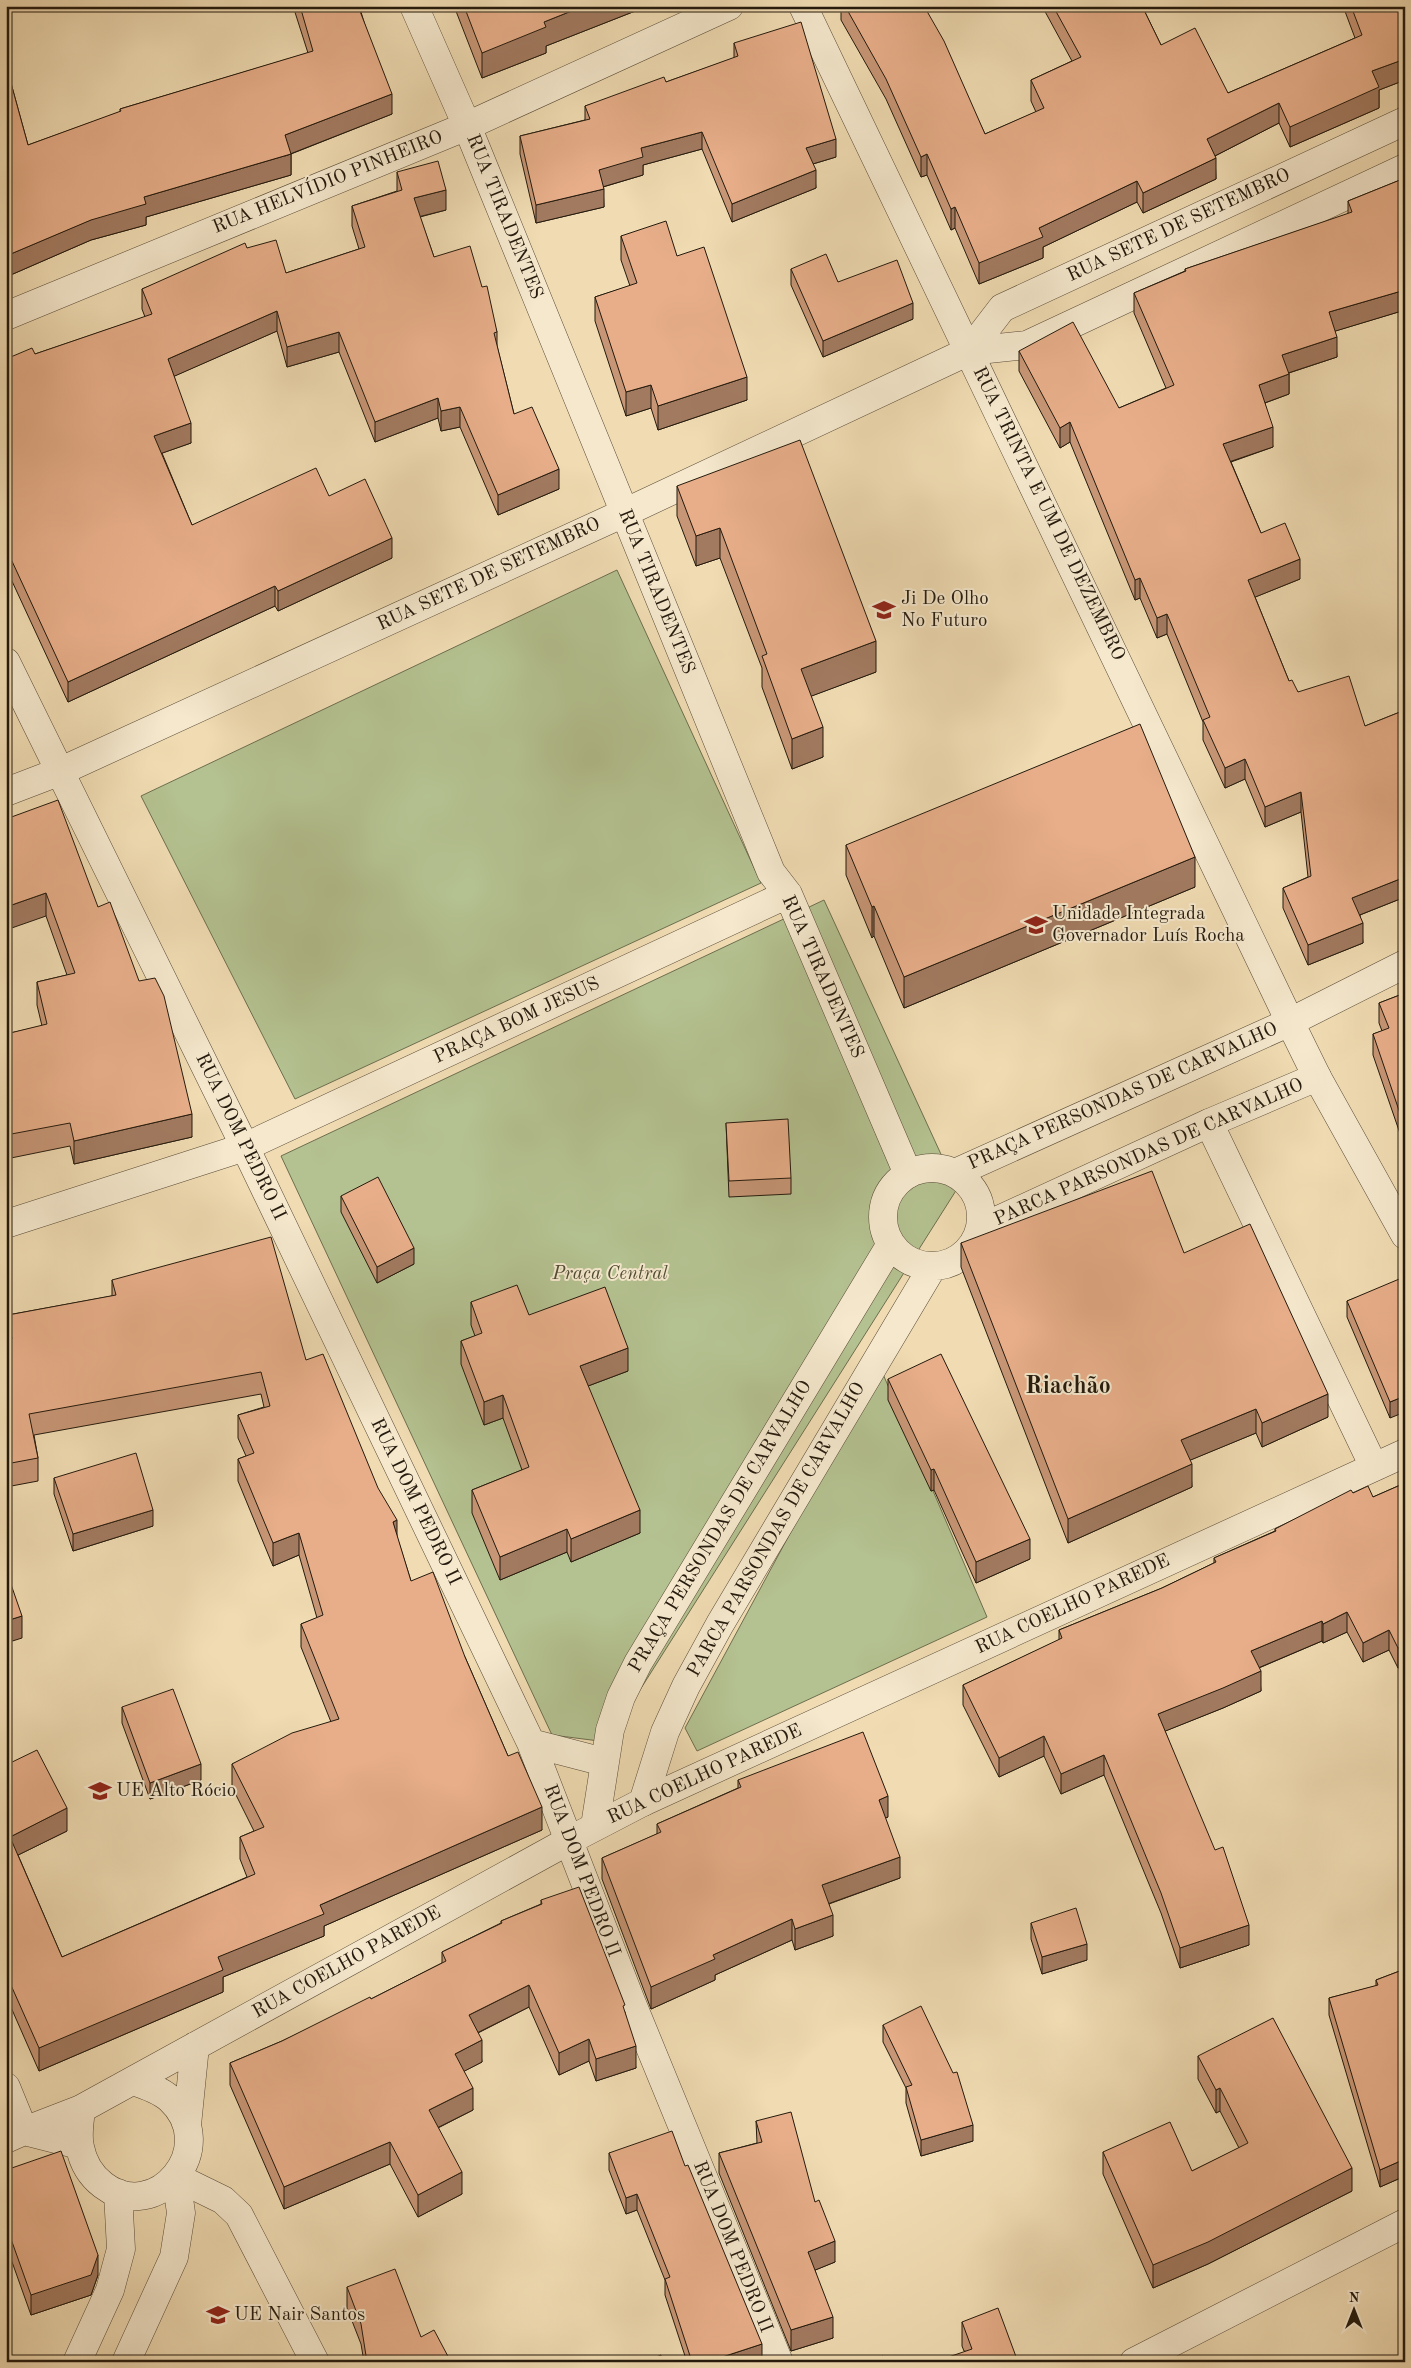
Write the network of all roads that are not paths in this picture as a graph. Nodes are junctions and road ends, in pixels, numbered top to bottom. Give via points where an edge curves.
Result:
1 (414, 6) edge
2 (729, 6) edge
3 (803, 6) edge
4 (1405, 121) edge
5 (467, 126) junction
6 (1405, 168) edge
7 (6, 316) edge
8 (969, 351) junction
9 (624, 513) junction
10 (6, 662) edge
11 (61, 771) junction
12 (6, 792) edge
13 (788, 894) junction
14 (1405, 964) edge
15 (1290, 1022) junction
16 (1318, 1078) junction
17 (1208, 1123) junction
18 (245, 1147) junction
19 (955, 1173) junction
20 (908, 1174) junction
21 (6, 1224) edge
22 (981, 1228) junction
23 (1405, 1235) edge
24 (891, 1244) junction
25 (932, 1266) junction
26 (1405, 1453) edge
27 (1374, 1467) junction
28 (531, 1744) junction
29 (604, 1762) junction
30 (643, 1802) junction
31 (595, 1826) junction
32 (570, 1840) junction
33 (195, 2046) junction
34 (132, 2081) junction
35 (6, 2087) edge
36 (81, 2109) junction
37 (187, 2125) junction
38 (15, 2135) edge
39 (79, 2145) junction
40 (176, 2178) junction
41 (118, 2192) junction
42 (1405, 2222) edge
43 (77, 2362) edge
44 (126, 2362) edge
45 (315, 2362) edge
46 (779, 2362) edge
47 (1134, 2362) edge

1 - 5 street, RUA TIRADENTES
2 - 5 street, RUA HELVÍDIO PINHEIRO
3 - 8 street, RUA TRINTA E UM DE DEZEMBRO
4 - 8 street, RUA SETE DE SETEMBRO via 1002,308
5 - 7 street, RUA HELVÍDIO PINHEIRO
5 - 9 street, RUA TIRADENTES
6 - 8 street, RUA SETE DE SETEMBRO via 1027,345
8 - 9 street, RUA SETE DE SETEMBRO
8 - 15 street, RUA TRINTA E UM DE DEZEMBRO
9 - 11 street, RUA SETE DE SETEMBRO
9 - 13 street, RUA TIRADENTES via 771,872
10 - 11 street, RUA DOM PEDRO II
11 - 12 street, RUA SETE DE SETEMBRO
11 - 18 street, RUA DOM PEDRO II
13 - 18 street, PRAÇA BOM JESUS
13 - 20 street, RUA TIRADENTES
14 - 15 street, PRAÇA PERSONDAS DE CARVALHO
15 - 16 street, RUA TRINTA E UM DE DEZEMBRO
15 - 19 street, PRAÇA PERSONDAS DE CARVALHO
16 - 17 street, PARCA PARSONDAS DE CARVALHO
16 - 23 street, RUA TRINTA E UM DE DEZEMBRO
17 - 22 street, PARCA PARSONDAS DE CARVALHO
17 - 27 street
18 - 21 street, PRAÇA BOM JESUS
18 - 28 street, RUA DOM PEDRO II
19 - 20 street via 940,1168 923,1168
19 - 22 street, PARCA PARSONDAS DE CARVALHO via 978,1196
20 - 24 street via 886,1198 884,1230
22 - 25 street, PARCA PARSONDAS DE CARVALHO via 974,1244 963,1255 949,1263
24 - 25 street via 902,1256 917,1264
24 - 29 street, PRAÇA PERSONDAS DE CARVALHO via 638,1663 621,1697
25 - 30 street, PARCA PARSONDAS DE CARVALHO via 686,1686 665,1732
26 - 27 street, RUA COELHO PAREDE
27 - 30 street, RUA COELHO PAREDE
28 - 29 street
28 - 32 street, RUA DOM PEDRO II
29 - 31 street, PRAÇA PERSONDAS DE CARVALHO
30 - 31 street, RUA COELHO PAREDE
31 - 32 street, RUA COELHO PAREDE
32 - 33 street, RUA COELHO PAREDE
32 - 46 street, RUA DOM PEDRO II via 631,2001
33 - 34 street, RUA COELHO PAREDE
33 - 37 street
34 - 36 street, RUA COELHO PAREDE
34 - 37 street via 169,2098 181,2111
35 - 38 street
36 - 38 street, RUA COELHO PAREDE
36 - 39 street
37 - 40 street via 190,2146
38 - 39 street
39 - 41 street via 84,2163 94,2178
40 - 41 street via 161,2189 144,2195
40 - 44 street via 181,2213 174,2257
40 - 45 street via 223,2200 239,2215
41 - 43 street via 121,2249 110,2290
42 - 47 street

